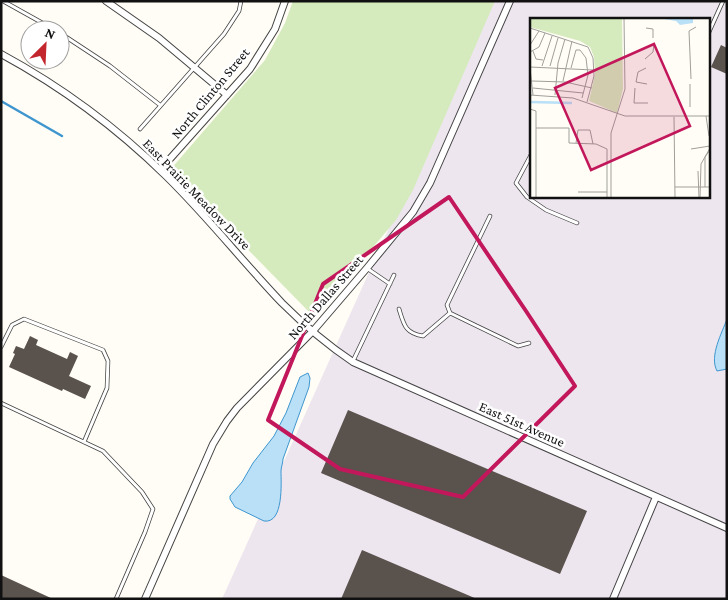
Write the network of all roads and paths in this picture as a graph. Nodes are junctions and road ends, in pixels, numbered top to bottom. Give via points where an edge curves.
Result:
1 (3, 1) edge
2 (106, 1) edge
3 (241, 1) edge
4 (286, 1) edge
5 (510, 1) edge
6 (723, 1) edge
7 (37, 20) edge
8 (710, 30) edge
9 (70, 40) edge
10 (1, 54) edge
11 (194, 67) junction
12 (226, 95) junction
13 (160, 105) junction
14 (140, 129) dead end
15 (530, 157) edge
16 (160, 170) junction
17 (490, 216) dead end
18 (577, 223) dead end
19 (367, 268) junction
20 (394, 275) dead end
21 (390, 284) junction
22 (399, 310) dead end
23 (450, 312) junction
24 (313, 331) junction
25 (529, 343) dead end
26 (1, 347) edge
27 (353, 362) junction
28 (1, 403) edge
29 (84, 442) junction
30 (656, 497) junction
31 (727, 528) edge
32 (116, 599) edge
33 (145, 599) edge
34 (613, 599) edge

1 - 7 lane
2 - 11 street
3 - 11 lane via 239,11 224,34
4 - 12 street, North Clinton Street via 275,29 250,69
5 - 19 street, North Dallas Street via 426,191
6 - 8 lane
9 - 13 lane
10 - 16 street, East Prairie Meadow Drive via 84,106
11 - 12 street
11 - 13 lane
12 - 16 street, North Clinton Street
13 - 14 lane
15 - 18 lane via 516,183 527,198
16 - 24 street, East Prairie Meadow Drive via 282,303
17 - 23 lane via 447,305
19 - 21 lane
19 - 24 street, North Dallas Street
20 - 21 lane
21 - 27 lane
22 - 23 lane via 405,327 415,335 423,336
23 - 25 lane via 518,346
24 - 27 street, East 51st Avenue
24 - 33 street, North Dallas Street via 237,408 223,427
26 - 29 lane via 12,325 24,319 103,350 108,361 107,388
27 - 30 street, East 51st Avenue
28 - 29 lane
29 - 32 lane via 103,451 142,492 153,509
30 - 31 street, East 51st Avenue
30 - 34 street

